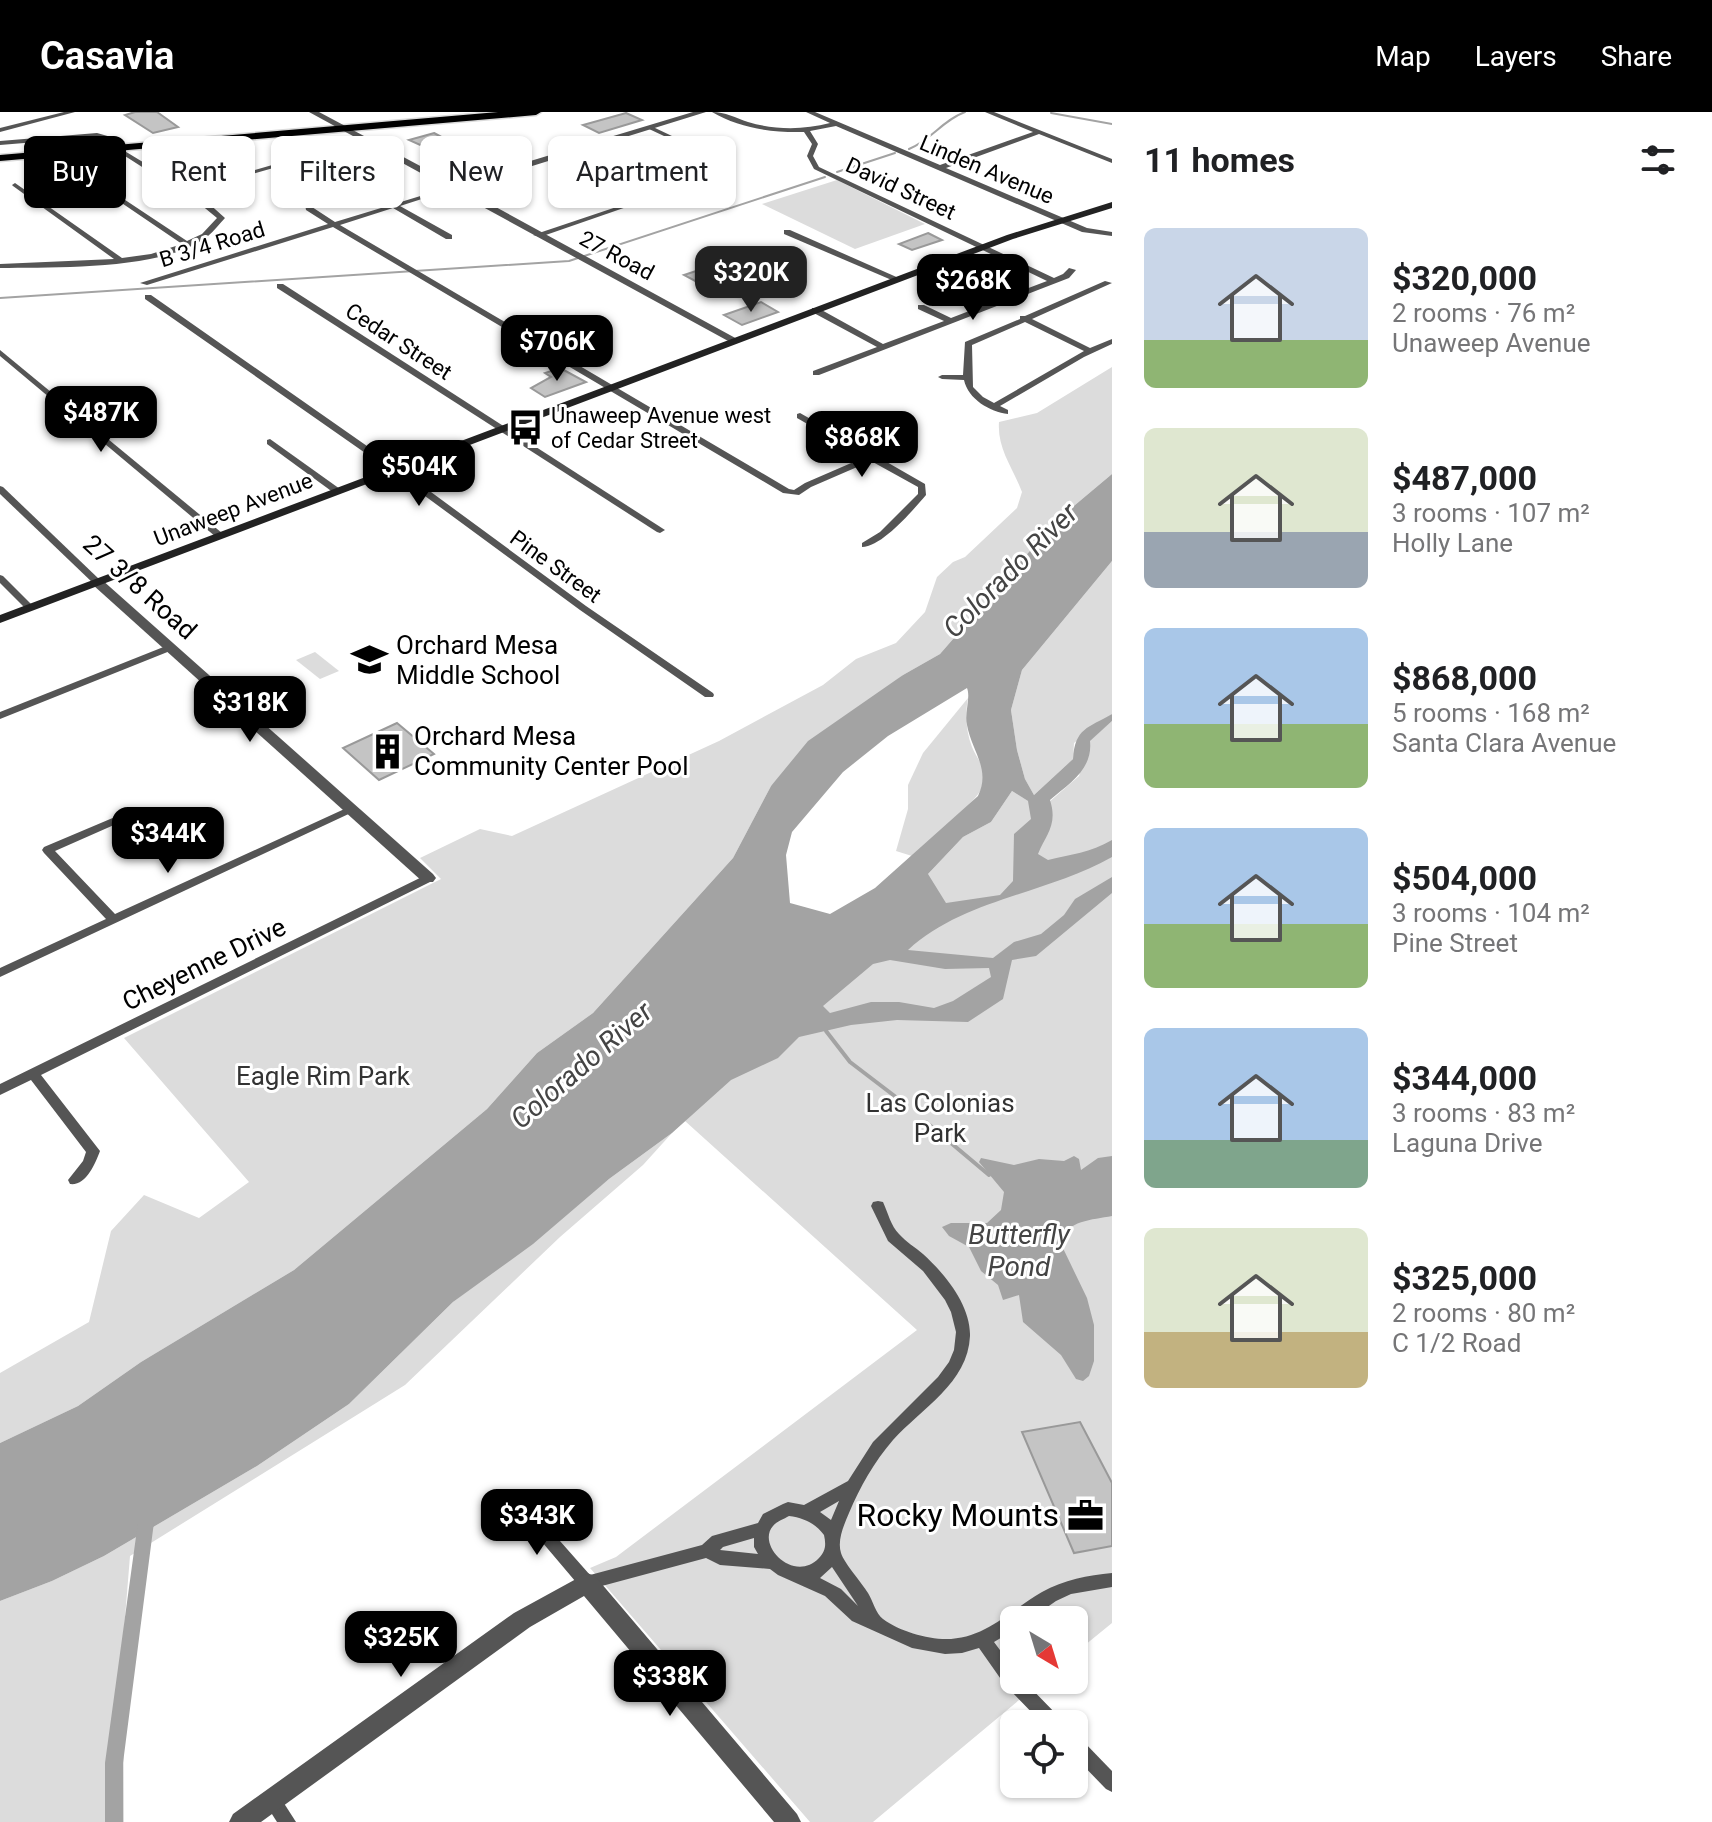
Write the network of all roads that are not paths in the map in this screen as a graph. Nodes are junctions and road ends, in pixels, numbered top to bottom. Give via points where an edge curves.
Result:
1 (72, 112) edge
2 (313, 112) edge
3 (480, 112) edge
4 (536, 112) edge
5 (702, 112) edge
6 (715, 112) edge
7 (809, 112) edge
8 (988, 112) edge
9 (835, 124) junction
10 (340, 126) junction
11 (651, 128) junction
12 (0, 130) edge
13 (807, 131) junction
14 (1039, 132) junction
15 (208, 136) edge
16 (359, 136) edge
17 (668, 136) edge
18 (126, 142) edge
19 (0, 143) edge
20 (24, 143) edge
21 (24, 152) edge
22 (0, 154) edge
23 (24, 154) edge
24 (1112, 161) edge
25 (532, 164) edge
26 (939, 168) junction
27 (15, 185) dead end
28 (126, 203) edge
29 (1112, 205) edge
30 (210, 208) edge
31 (309, 208) edge
32 (393, 208) edge
33 (398, 208) edge
34 (488, 208) edge
35 (618, 208) edge
36 (1062, 221) junction
37 (336, 226) junction
38 (787, 232) dead end
39 (1112, 234) edge
40 (537, 235) junction
41 (449, 237) dead end
42 (188, 245) junction
43 (980, 248) junction
44 (121, 261) junction
45 (0, 266) edge
46 (1072, 270) dead end
47 (897, 279) junction
48 (983, 280) dead end
49 (1052, 280) junction
50 (144, 283) dead end
51 (1108, 283) dead end
52 (280, 286) dead end
53 (1014, 296) junction
54 (148, 297) dead end
55 (921, 307) dead end
56 (815, 310) junction
57 (1023, 318) junction
58 (951, 321) junction
59 (734, 340) junction
60 (1112, 341) edge
61 (883, 347) junction
62 (1089, 350) junction
63 (0, 352) edge
64 (816, 373) dead end
65 (942, 377) dead end
66 (965, 378) junction
67 (611, 387) junction
68 (993, 407) junction
69 (1005, 412) dead end
70 (800, 416) dead end
71 (502, 428) junction
72 (913, 439) dead end
73 (270, 442) dead end
74 (872, 457) junction
75 (394, 469) junction
76 (0, 489) edge
77 (337, 491) junction
78 (660, 530) dead end
79 (219, 535) junction
80 (865, 545) dead end
81 (0, 578) edge
82 (97, 582) junction
83 (30, 608) junction
84 (0, 619) edge
85 (171, 647) junction
86 (709, 695) dead end
87 (0, 716) edge
88 (351, 809) junction
89 (119, 819) dead end
90 (428, 878) joint
91 (114, 920) junction
92 (0, 973) edge
93 (33, 1074) junction
94 (0, 1090) edge
95 (75, 1180) dead end
96 (878, 1206) dead end
97 (850, 1487) junction
98 (517, 1503) dead end
99 (807, 1511) junction
100 (762, 1529) junction
101 (832, 1544) junction
102 (707, 1551) junction
103 (770, 1562) junction
104 (796, 1574) junction
105 (1112, 1580) edge
106 (587, 1583) junction
107 (1033, 1606) edge
108 (875, 1623) junction
109 (1000, 1631) edge
110 (984, 1642) junction
111 (1041, 1710) edge
112 (1088, 1758) edge
113 (1112, 1783) edge
114 (272, 1800) junction
115 (241, 1822) edge
116 (287, 1822) edge
117 (789, 1822) edge

1 - 12 street
2 - 10 street, 27 Road
3 - 10 highway
4 - 10 highway
5 - 11 street, B 3/4 Road
6 - 13 street via 752,127
7 - 9 street, Linden Avenue
8 - 14 street
9 - 13 street
9 - 26 street, Linden Avenue
10 - 15 highway
10 - 16 street, 27 Road
10 - 18 highway
11 - 17 street
11 - 25 street, B 3/4 Road
13 - 43 street, David Street via 815,144 810,156 816,168
14 - 24 street
14 - 26 street
19 - 20 street
21 - 22 highway
22 - 23 highway
26 - 36 street, Linden Avenue
27 - 44 street
28 - 42 street
29 - 36 main road, Unaweep Avenue
30 - 42 street via 221,218 214,229
31 - 37 street
32 - 37 street, B 3/4 Road
33 - 41 street
34 - 40 street, 27 Road
35 - 40 street
36 - 39 street, Linden Avenue
36 - 43 main road, Unaweep Avenue
37 - 50 street, B 3/4 Road
37 - 67 street
38 - 47 street
40 - 59 street, 27 Road
42 - 44 street
43 - 47 main road, Unaweep Avenue
43 - 49 street, David Street
44 - 45 street
46 - 49 street
47 - 56 main road, Unaweep Avenue
48 - 53 street
49 - 53 street
51 - 57 street
52 - 71 street, Cedar Street
53 - 58 street
54 - 75 street, Pine Street
55 - 58 street
56 - 59 main road, Unaweep Avenue
56 - 61 street
57 - 62 street
57 - 66 street via 968,344
58 - 61 street
59 - 67 main road, Unaweep Avenue
60 - 62 street
61 - 64 street
62 - 68 street
63 - 79 street
65 - 66 street
66 - 68 street via 967,388
67 - 71 main road, Unaweep Avenue
67 - 74 street via 796,493
68 - 69 street
70 - 74 street
71 - 75 main road, Unaweep Avenue
71 - 78 street, Cedar Street
72 - 74 street
73 - 77 street
74 - 80 street via 923,490 883,534
75 - 77 main road, Unaweep Avenue
75 - 86 street, Pine Street
76 - 82 street, 27 3/8 Road
77 - 79 main road, Unaweep Avenue
79 - 82 main road, Unaweep Avenue
81 - 83 street
82 - 83 main road, Unaweep Avenue
82 - 85 street, 27 3/8 Road
83 - 84 main road, Unaweep Avenue
85 - 87 street
85 - 88 street, 27 3/8 Road
88 - 90 street, 27 3/8 Road
88 - 91 street
89 - 91 street via 48,850
90 - 93 street, Cheyenne Drive
91 - 92 street
93 - 94 street, Cheyenne Drive
93 - 95 street via 93,1151
96 - 97 street via 892,1236 949,1293 960,1315 963,1343 951,1373 888,1435
97 - 99 street
97 - 101 street
98 - 106 street
99 - 100 street via 780,1511
99 - 101 street via 823,1521
100 - 102 street via 718,1541
100 - 103 street via 761,1546
101 - 104 street via 822,1567
101 - 108 street
102 - 103 street via 720,1558
102 - 106 street
103 - 104 street
104 - 108 street
105 - 107 street via 1075,1583
106 - 114 street via 522,1620
106 - 117 street
108 - 110 street via 905,1641 927,1646
109 - 110 street
110 - 111 street
112 - 113 street
114 - 115 street
114 - 116 street

